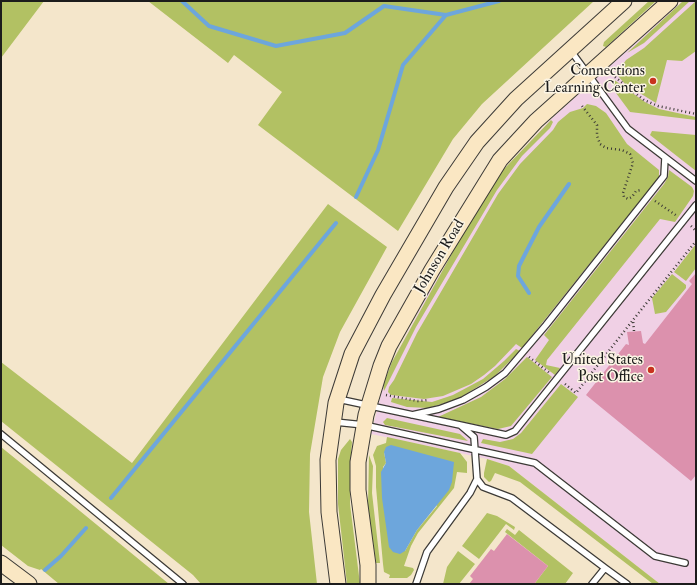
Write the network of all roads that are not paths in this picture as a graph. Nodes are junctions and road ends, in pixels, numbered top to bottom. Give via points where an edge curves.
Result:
1 (624, 1) edge
2 (670, 1) edge
3 (570, 50) junction
4 (588, 75) junction
5 (665, 158) junction
6 (696, 181) edge
7 (696, 205) edge
8 (337, 399) junction
9 (369, 405) junction
10 (412, 415) junction
11 (333, 422) junction
12 (364, 425) junction
13 (460, 425) junction
14 (1, 434) edge
15 (474, 450) junction
16 (477, 480) junction
17 (1, 563) edge
18 (685, 563) dead end
19 (605, 568) junction
20 (29, 584) edge
21 (183, 584) edge
22 (338, 584) edge
23 (368, 584) edge
24 (416, 584) edge
25 (592, 584) edge
26 (627, 584) edge

1 - 3 main road, Johnson Road
2 - 4 main road, Johnson Road
3 - 4 lane
3 - 8 main road, Johnson Road via 494,121 462,162 365,328 352,354
4 - 5 lane via 628,129
4 - 9 main road, Johnson Road via 518,139 486,180 389,346
5 - 6 lane
5 - 10 lane via 664,176 524,353 505,373 463,400
7 - 13 lane via 515,431 506,435
8 - 9 lane
8 - 11 main road, Johnson Road
9 - 10 lane
9 - 12 main road, Johnson Road
10 - 13 lane
11 - 12 lane
11 - 22 main road, Johnson Road via 328,460 328,488
12 - 15 lane
12 - 23 main road, Johnson Road via 358,462 358,490 368,565
13 - 15 lane via 474,437
14 - 21 lane
15 - 16 lane
15 - 18 lane via 535,463 655,556
16 - 19 lane via 483,486 512,498
16 - 24 lane via 427,552
17 - 20 main road
19 - 25 lane
19 - 26 lane

